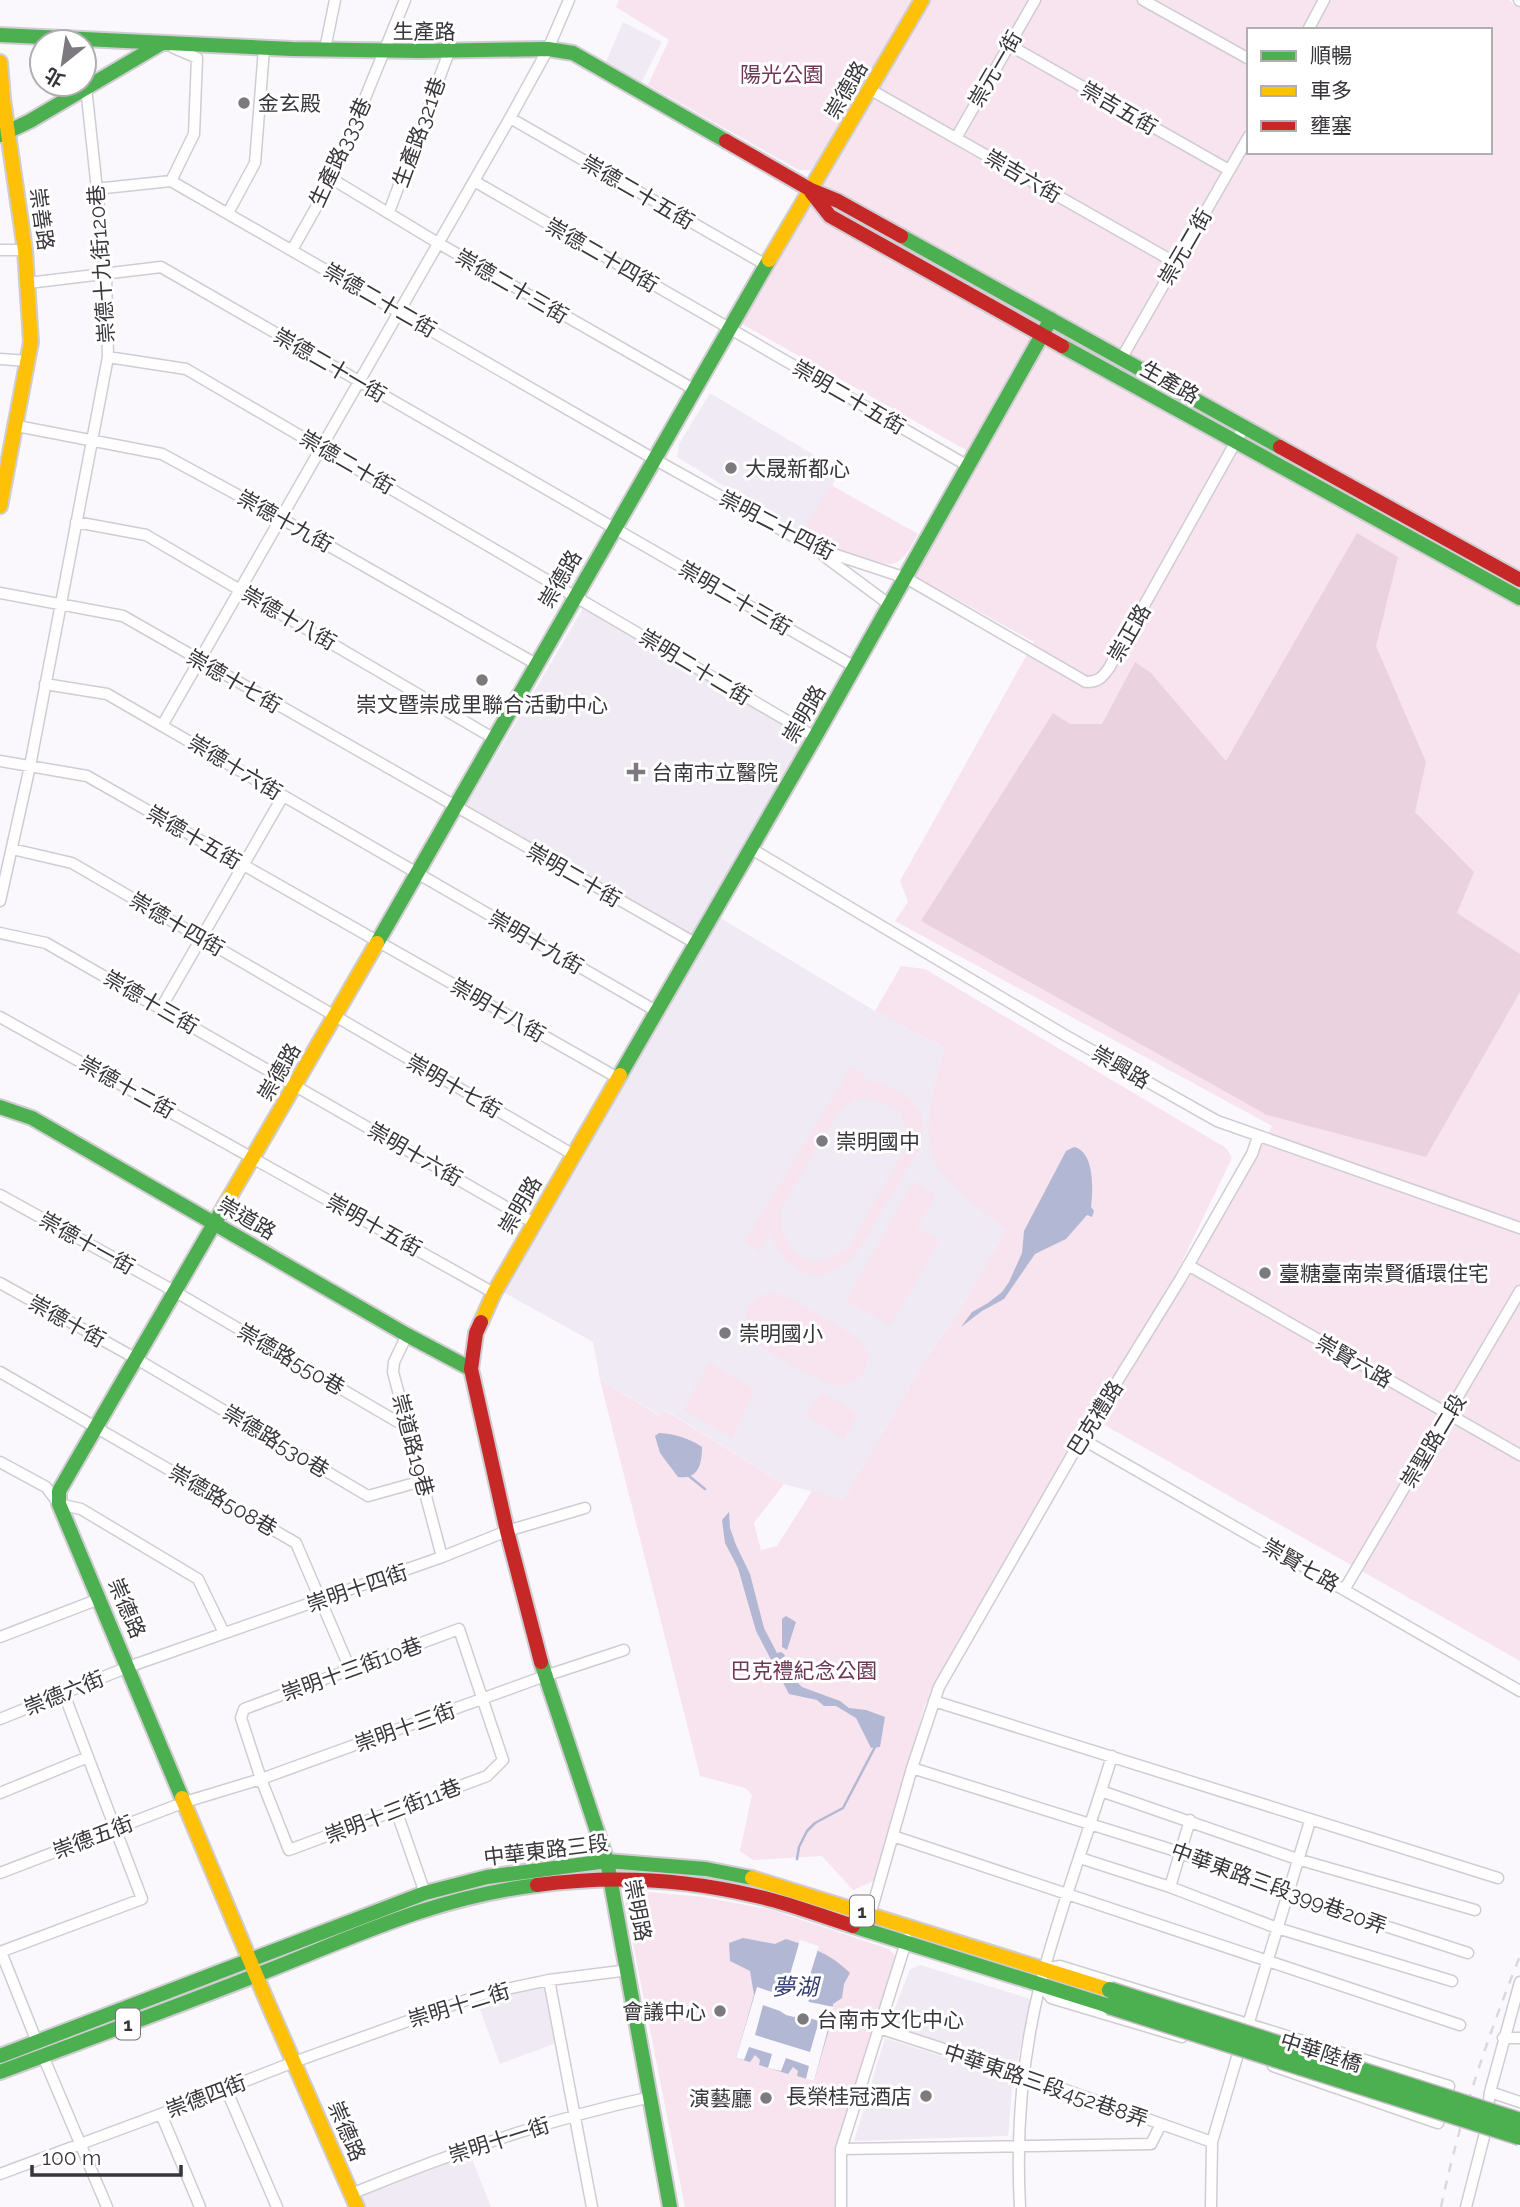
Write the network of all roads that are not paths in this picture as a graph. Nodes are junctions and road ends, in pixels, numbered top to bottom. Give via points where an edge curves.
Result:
1 (335, 0) edge
2 (405, 0) edge
3 (569, 0) edge
4 (922, 0) edge
5 (1035, 0) edge
6 (1143, 0) edge
7 (1324, 0) edge
8 (1309, 28) edge
9 (0, 35) edge
10 (162, 43) junction
11 (1009, 45) junction
12 (264, 48) junction
13 (326, 50) junction
14 (548, 50) junction
15 (384, 52) junction
16 (449, 52) junction
17 (1247, 58) edge
18 (0, 62) edge
19 (98, 81) edge
20 (871, 90) junction
21 (68, 98) edge
22 (87, 98) edge
23 (510, 118) junction
24 (3, 128) edge
25 (956, 138) junction
26 (1247, 139) edge
27 (1229, 170) junction
28 (332, 179) junction
29 (171, 181) junction
30 (474, 181) junction
31 (95, 189) junction
32 (811, 191) junction
33 (389, 212) junction
34 (228, 213) junction
35 (438, 243) junction
36 (0, 250) edge
37 (25, 250) junction
38 (292, 250) junction
39 (1176, 263) junction
40 (766, 265) junction
41 (106, 274) junction
42 (28, 283) junction
43 (400, 312) junction
44 (1051, 319) junction
45 (730, 328) junction
46 (1042, 335) junction
47 (108, 357) junction
48 (0, 359) edge
49 (1121, 359) junction
50 (29, 361) junction
51 (360, 382) junction
52 (695, 390) junction
53 (16, 426) junction
54 (1244, 427) junction
55 (93, 440) junction
56 (1236, 443) junction
57 (323, 447) junction
58 (654, 459) junction
59 (968, 466) junction
60 (0, 506) edge
61 (282, 519) junction
62 (76, 522) junction
63 (614, 529) junction
64 (812, 547) junction
65 (906, 578) junction
66 (1520, 580) edge
67 (241, 589) junction
68 (0, 593) edge
69 (575, 596) junction
70 (1520, 598) edge
71 (60, 604) junction
72 (890, 605) junction
73 (200, 661) junction
74 (536, 664) junction
75 (855, 667) junction
76 (45, 684) junction
77 (163, 724) junction
78 (815, 737) junction
79 (493, 738) junction
80 (0, 761) edge
81 (30, 766) junction
82 (283, 796) junction
83 (454, 807) junction
84 (751, 848) junction
85 (12, 849) junction
86 (243, 865) junction
87 (416, 873) junction
88 (0, 901) edge
89 (0, 933) edge
90 (201, 939) junction
91 (378, 941) junction
92 (695, 943) junction
93 (161, 1008) junction
94 (656, 1011) junction
95 (0, 1017) edge
96 (335, 1017) junction
97 (618, 1078) junction
98 (296, 1085) junction
99 (0, 1107) edge
100 (1258, 1137) junction
101 (574, 1154) junction
102 (253, 1158) junction
103 (0, 1195) edge
104 (213, 1223) junction
105 (534, 1223) junction
106 (1520, 1228) edge
107 (1188, 1265) junction
108 (0, 1283) edge
109 (174, 1290) junction
110 (1520, 1291) edge
111 (494, 1293) junction
112 (407, 1335) junction
113 (135, 1358) junction
114 (471, 1369) junction
115 (0, 1372) edge
116 (1448, 1416) junction
117 (96, 1426) junction
118 (408, 1428) junction
119 (1082, 1439) junction
120 (1520, 1455) edge
121 (0, 1462) edge
122 (422, 1481) junction
123 (58, 1504) junction
124 (585, 1508) dead end
125 (507, 1531) junction
126 (442, 1558) junction
127 (1344, 1590) junction
128 (99, 1599) junction
129 (319, 1601) junction
130 (224, 1633) junction
131 (0, 1637) edge
132 (624, 1650) dead end
133 (128, 1667) junction
134 (350, 1669) junction
135 (545, 1676) junction
136 (1520, 1691) edge
137 (64, 1694) junction
138 (483, 1699) junction
139 (934, 1701) junction
140 (0, 1719) edge
141 (1112, 1756) junction
142 (88, 1757) junction
143 (912, 1768) junction
144 (261, 1779) junction
145 (1101, 1791) junction
146 (0, 1793) edge
147 (185, 1802) junction
148 (396, 1810) junction
149 (1190, 1820) junction
150 (1310, 1821) junction
151 (1091, 1824) junction
152 (114, 1829) junction
153 (893, 1836) junction
154 (1179, 1852) junction
155 (1080, 1858) junction
156 (1297, 1858) junction
157 (607, 1861) junction
158 (0, 1873) edge
159 (1498, 1878) dead end
160 (610, 1879) junction
161 (1170, 1887) junction
162 (1069, 1893) junction
163 (425, 1894) junction
164 (1287, 1894) junction
165 (1475, 1910) dead end
166 (871, 1913) junction
167 (911, 1926) junction
168 (1277, 1928) junction
169 (866, 1930) junction
170 (905, 1943) junction
171 (0, 1952) edge
172 (1468, 1953) dead end
173 (1267, 1962) junction
174 (254, 1968) junction
175 (629, 1970) junction
176 (1043, 1976) junction
177 (549, 1980) junction
178 (1452, 1981) dead end
179 (1520, 1982) edge
180 (1110, 1998) junction
181 (1248, 2025) junction
182 (1460, 2025) dead end
183 (879, 2028) junction
184 (1503, 2038) junction
185 (1520, 2038) edge
186 (40, 2049) junction
187 (1238, 2054) junction
188 (0, 2056) edge
189 (294, 2062) junction
190 (0, 2072) edge
191 (1024, 2075) junction
192 (226, 2089) junction
193 (1490, 2092) junction
194 (651, 2097) junction
195 (1520, 2102) edge
196 (161, 2114) junction
197 (575, 2115) junction
198 (1520, 2121) edge
199 (1160, 2126) junction
200 (1485, 2133) junction
201 (1520, 2137) edge
202 (1212, 2142) junction
203 (79, 2143) junction
204 (1520, 2144) edge
205 (1017, 2147) junction
206 (841, 2149) junction
207 (0, 2174) edge
208 (354, 2200) edge
209 (107, 2207) edge
210 (200, 2207) edge
211 (277, 2207) edge
212 (592, 2207) edge
213 (670, 2207) edge
214 (841, 2207) edge
215 (1020, 2207) edge
216 (1211, 2207) edge
217 (1466, 2207) edge

1 - 13 street
2 - 15 street, 生產路333巷
3 - 14 street
4 - 20 street, 崇德路
5 - 11 street, 崇元一街
6 - 17 street
7 - 8 street
9 - 10 street, 生產路
10 - 12 street, 生產路
10 - 19 street
10 - 29 street via 197,58 194,134
11 - 25 street, 崇元一街
11 - 27 street, 崇吉五街
12 - 13 street, 生產路
12 - 34 street via 255,163
13 - 15 street, 生產路
14 - 16 street, 生產路
14 - 23 street
14 - 32 street, 生產路 via 573,53
15 - 16 street, 生產路
15 - 28 street, 生產路333巷
16 - 33 street, 生產路321巷
18 - 24 street, 崇善路
20 - 25 street, 崇吉六街
20 - 32 street, 崇德路
21 - 24 street via 30,121
22 - 31 street, 崇德十九街120巷
23 - 30 street
23 - 40 street, 崇德二十五街
24 - 37 street, 崇善路
25 - 39 street, 崇吉六街
26 - 27 street, 崇元二街
27 - 39 street, 崇元二街
28 - 33 street, 崇德二十三街
28 - 38 street, 生產路333巷
29 - 31 street
29 - 34 street, 崇德二十二街
30 - 35 street
30 - 45 street, 崇德二十四街
31 - 41 street, 崇德十九街120巷
32 - 40 street, 崇德路
32 - 44 street, 生產路 via 838,201
32 - 46 street, 生產路 via 830,216
33 - 35 street, 崇德二十三街
34 - 38 street, 崇德二十二街
35 - 43 street
35 - 52 street, 崇德二十三街
36 - 37 street
37 - 42 street, 崇善路
38 - 43 street, 崇德二十二街
39 - 49 street, 崇元二街
40 - 45 street, 崇德路
41 - 42 street, 崇德二十一街
41 - 47 street, 崇德十九街120巷
41 - 51 street, 崇德二十一街 via 162,267
42 - 50 street, 崇善路
43 - 51 street
43 - 58 street, 崇德二十二街
44 - 46 street, 崇明路
44 - 49 street, 生產路
45 - 52 street, 崇德路
45 - 59 street, 崇明二十五街
46 - 56 street, 生產路
46 - 59 street, 崇明路
47 - 55 street, 崇德十九街120巷
47 - 57 street, 崇德二十街 via 186,369
48 - 50 street
49 - 54 street, 生產路
50 - 53 street, 崇善路
51 - 57 street
51 - 63 street, 崇德二十一街
52 - 58 street, 崇德路
53 - 55 street, 崇德十九街
53 - 60 street, 崇善路
54 - 56 street, 崇正路
54 - 66 street, 生產路
55 - 61 street, 崇德十九街 via 162,454
55 - 62 street, 崇德十九街120巷
56 - 65 street, 崇正路 via 1109,668 1095,682 1078,679
56 - 70 street, 生產路
57 - 61 street
57 - 69 street, 崇德二十街
58 - 63 street, 崇德路
58 - 64 street, 崇明二十四街
59 - 65 street, 崇明路
61 - 67 street
61 - 74 street, 崇德十九街
62 - 67 street, 崇德十八街 via 146,535
62 - 71 street, 崇德十九街120巷
63 - 69 street, 崇德路
63 - 75 street, 崇明二十三街
64 - 65 street, 崇明二十四街
64 - 72 street
65 - 72 street, 崇明路
67 - 73 street
67 - 79 street, 崇德十八街
68 - 71 street, 崇德十七街
69 - 74 street, 崇德路
69 - 78 street, 崇明二十二街
71 - 73 street, 崇德十七街 via 123,616
71 - 76 street, 崇德十九街120巷
72 - 75 street, 崇明路
73 - 77 street
73 - 83 street, 崇德十七街
74 - 79 street, 崇德路
75 - 78 street, 崇明路
76 - 77 street, 崇德十六街 via 107,694
76 - 81 street, 崇德十九街120巷
77 - 82 street, 崇德十六街
78 - 84 street, 崇明路
79 - 83 street, 崇德路
80 - 81 street, 崇德十五街
81 - 85 street, 崇德十九街120巷
81 - 86 street, 崇德十五街 via 87,776
82 - 86 street
82 - 87 street, 崇德十六街
83 - 87 street, 崇德路
83 - 92 street, 崇明二十街
84 - 92 street, 崇明路
84 - 100 street, 崇興路 via 1132,1074 1217,1121
85 - 88 street, 崇德十九街120巷
85 - 90 street, 崇德十四街 via 72,863
86 - 90 street
86 - 91 street, 崇德十五街
87 - 91 street, 崇德路
87 - 94 street, 崇明十九街
89 - 93 street, 崇德十三街 via 46,943
90 - 93 street
90 - 96 street, 崇德十四街
91 - 96 street, 崇德路
91 - 97 street, 崇明十八街
92 - 94 street, 崇明路
93 - 98 street, 崇德十三街
94 - 97 street, 崇明路
95 - 102 street, 崇德十二街
96 - 98 street, 崇德路
96 - 101 street, 崇明十七街
97 - 101 street, 崇明路
98 - 102 street, 崇德路
98 - 105 street, 崇明十六街
99 - 104 street, 崇道路 via 32,1118
100 - 106 street, 崇興路
100 - 107 street, 巴克禮路
101 - 105 street, 崇明路
102 - 104 street, 崇德路
102 - 111 street, 崇明十五街
103 - 109 street, 崇德十一街
104 - 109 street, 崇德路
104 - 112 street, 崇道路
105 - 111 street, 崇明路
107 - 116 street, 崇賢六路
107 - 119 street, 巴克禮路
108 - 113 street, 崇德十街
109 - 113 street, 崇德路
109 - 118 street, 崇德路550巷
110 - 116 street, 崇聖路二段
111 - 114 street, 崇明路 via 476,1333
112 - 114 street, 崇道路
112 - 118 street, 崇道路19巷 via 393,1367
113 - 117 street, 崇德路
113 - 122 street, 崇德路530巷 via 368,1496
114 - 125 street, 崇明路
115 - 117 street, 崇德路508巷
116 - 120 street, 崇賢六路
116 - 127 street, 崇聖路二段
117 - 123 street, 崇德路 via 62,1483
117 - 129 street, 崇德路508巷 via 296,1543
118 - 122 street, 崇道路19巷
119 - 127 street, 崇賢七路
119 - 139 street, 巴克禮路
121 - 123 street via 46,1488
122 - 126 street, 崇道路19巷
123 - 128 street, 崇德路
123 - 130 street via 81,1509 198,1579
124 - 125 street, 崇明十四街
125 - 126 street, 崇明十四街
125 - 135 street, 崇明路
126 - 129 street, 崇明十四街
127 - 136 street, 崇賢七路
128 - 131 street
128 - 133 street, 崇德路
129 - 130 street, 崇明十四街
129 - 134 street, 崇德路508巷
130 - 133 street, 崇明十四街
132 - 135 street, 崇明十三街
133 - 137 street, 崇德六街
133 - 147 street, 崇德路
134 - 138 street, 崇明十三街10巷 via 459,1629
134 - 144 street, 崇明十三街10巷 via 244,1709 241,1718
135 - 138 street, 崇明十三街
135 - 157 street, 崇明路
137 - 140 street, 崇德六街
137 - 142 street
138 - 144 street, 崇明十三街
138 - 148 street, 崇明十三街11巷 via 503,1760 487,1776
139 - 141 street
139 - 143 street, 巴克禮路
141 - 145 street
141 - 150 street
142 - 146 street
142 - 152 street
143 - 151 street, 中華東路三段399巷20弄
143 - 153 street, 巴克禮路
144 - 147 street, 崇明十三街
144 - 148 street, 崇明十三街11巷 via 289,1850
145 - 149 street
145 - 151 street
147 - 152 street, 崇德五街
147 - 174 street, 崇德路
148 - 163 street
149 - 154 street
149 - 156 street
150 - 156 street
150 - 159 street
151 - 154 street, 中華東路三段399巷20弄
151 - 155 street
152 - 158 street, 崇德五街
152 - 171 street via 142,1899
153 - 162 street
153 - 166 street, 巴克禮路
154 - 161 street
154 - 164 street, 中華東路三段399巷20弄
155 - 161 street
155 - 162 street
156 - 164 street
156 - 165 street
157 - 160 street, 崇明路
157 - 163 street, 中華東路三段 / 1 via 487,1877
157 - 166 street, 中華東路三段 / 1 via 727,1872
160 - 169 street, 中華東路三段 / 1 via 726,1888
160 - 174 street, 中華東路三段 / 1 via 494,1891 430,1906
160 - 175 street, 崇明路
161 - 168 street
162 - 173 street
162 - 176 street
163 - 174 street, 中華東路三段 / 1
164 - 168 street
164 - 172 street, 中華東路三段399巷20弄
166 - 167 street, 中華東路三段 / 1
166 - 169 street, 巴克禮路
167 - 170 street
167 - 176 street, 中華東路三段 / 1
168 - 173 street
168 - 178 street
169 - 170 street, 中華東路三段 / 1
170 - 176 street, 中華東路三段 / 1
170 - 183 street
171 - 186 street
173 - 181 street
173 - 182 street
174 - 186 street, 中華東路三段 / 1
174 - 189 street, 崇德路
175 - 177 street, 崇明十二街
175 - 194 street, 崇明路
176 - 180 street, 中華東路三段 / 1
176 - 181 street via 1060,1966
176 - 187 street via 1051,1997
176 - 191 street
177 - 189 street, 崇明十二街 via 484,1994
177 - 197 street
179 - 184 street
180 - 198 street, 中華陸橋 / 1, bridge
180 - 201 street, 中華陸橋 / 1, bridge
181 - 187 street via 1449,2086 1438,2123
183 - 191 street, 中華東路三段452巷8弄
183 - 206 street
184 - 185 street
184 - 193 street
186 - 188 street, 中華東路三段 / 1
186 - 190 street, 中華東路三段 / 1
186 - 203 street
187 - 202 street
189 - 192 street, 崇德四街
189 - 208 street, 崇德路
191 - 199 street, 中華東路三段452巷8弄
191 - 205 street
192 - 196 street, 崇德四街
192 - 211 street
193 - 195 street
193 - 200 street
194 - 197 street, 崇明十一街
194 - 213 street, 崇明路
196 - 203 street, 崇德四街
196 - 210 street
197 - 208 street, 崇明十一街 via 427,2163
197 - 212 street
199 - 202 street, 中華東路三段452巷8弄
199 - 205 street via 1151,2144
200 - 204 street
200 - 217 street
202 - 216 street
203 - 207 street, 崇德四街
203 - 209 street
205 - 206 street
205 - 215 street
206 - 214 street

